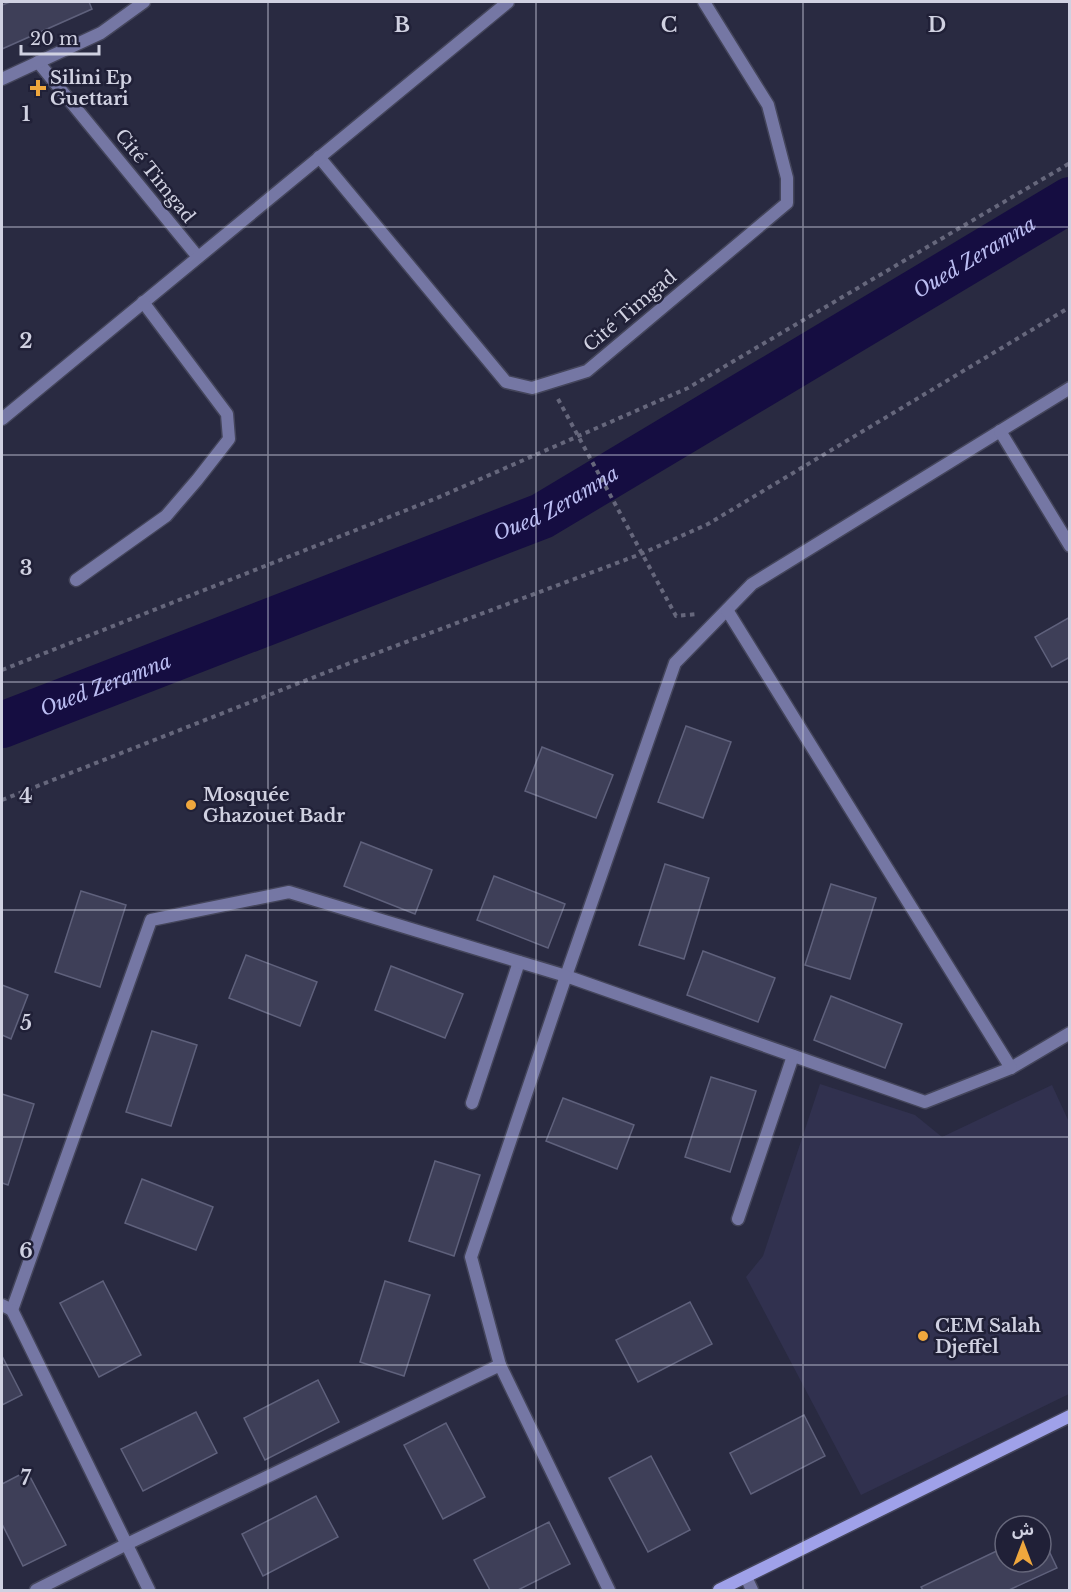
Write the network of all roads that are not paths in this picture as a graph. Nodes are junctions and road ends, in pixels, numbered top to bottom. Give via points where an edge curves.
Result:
1 (144, 2) edge
2 (508, 2) edge
3 (704, 2) edge
4 (38, 62) junction
5 (2, 79) edge
6 (319, 157) junction
7 (198, 257) junction
8 (143, 302) junction
9 (1070, 388) edge
10 (2, 419) edge
11 (1000, 431) junction
12 (1070, 546) edge
13 (76, 580) dead end
14 (727, 610) junction
15 (519, 962) junction
16 (566, 976) junction
17 (1070, 1033) edge
18 (793, 1056) junction
19 (1011, 1068) junction
20 (472, 1103) dead end
21 (738, 1219) dead end
22 (7, 1308) edge
23 (500, 1365) junction
24 (1070, 1416) edge
25 (127, 1544) junction
26 (746, 1577) junction
27 (36, 1590) edge
28 (149, 1590) edge
29 (609, 1590) edge
30 (719, 1590) edge
31 (752, 1590) edge

1 - 4 street via 101,33
2 - 6 street
3 - 6 street, Cité Timgad via 768,105 787,178 787,203 587,371 532,388 506,382
4 - 5 street
4 - 7 street, Cité Timgad
6 - 7 street
7 - 8 street
8 - 10 street
8 - 13 street via 227,414 229,439 166,516
9 - 11 street
11 - 12 street
11 - 14 street via 752,584
14 - 16 street via 675,663
14 - 19 street
15 - 16 street
15 - 20 street
15 - 22 street via 289,892 151,920
16 - 18 street
16 - 23 street via 471,1257
17 - 19 street
18 - 19 street via 924,1102
18 - 21 street
22 - 25 street
23 - 25 street
23 - 29 street
24 - 26 street
25 - 27 street
25 - 28 street
26 - 30 street
26 - 31 street

